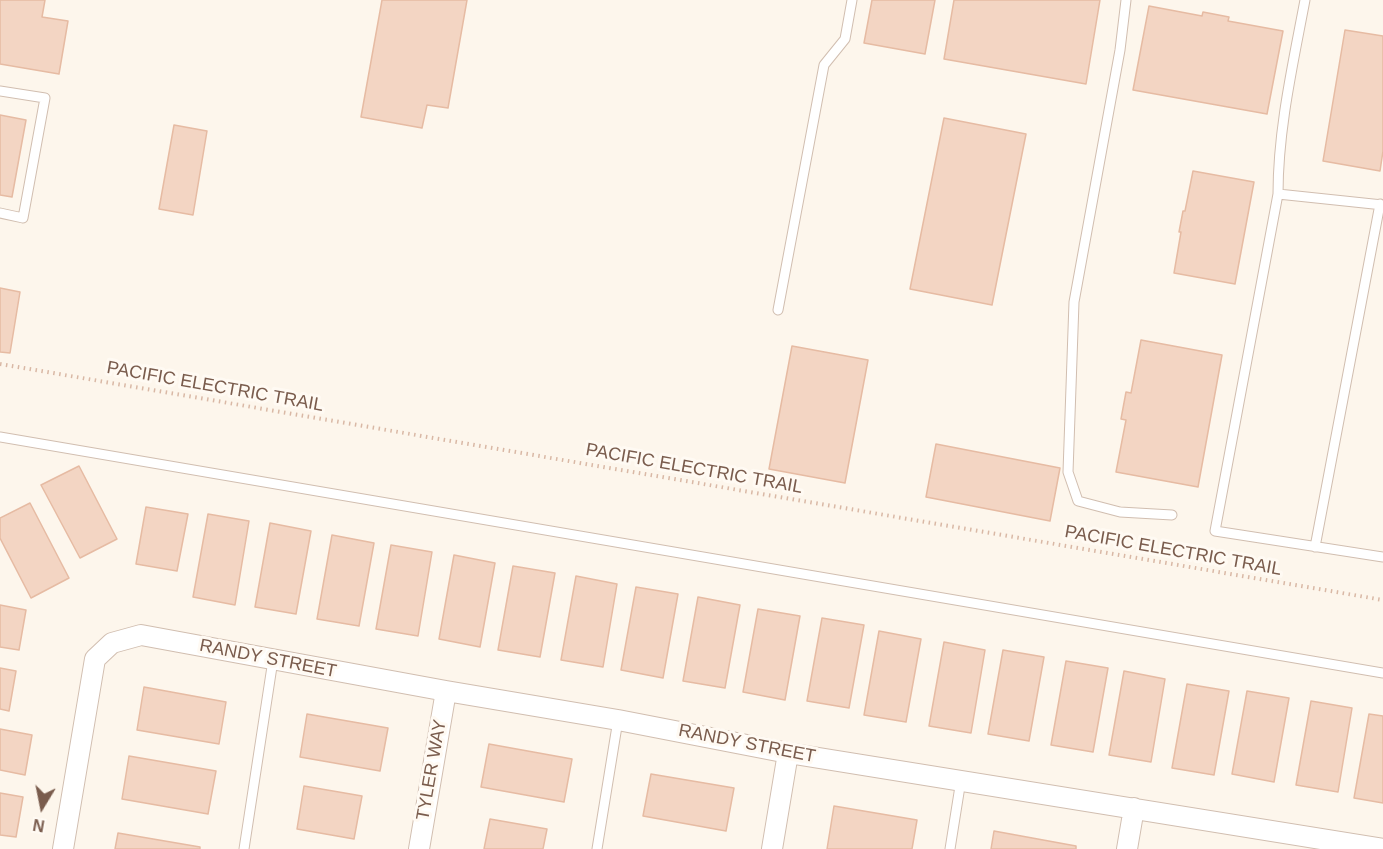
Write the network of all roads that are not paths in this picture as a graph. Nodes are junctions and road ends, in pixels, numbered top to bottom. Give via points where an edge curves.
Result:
1 (852, 0) edge
2 (1126, 0) edge
3 (1305, 0) edge
4 (0, 91) edge
5 (1278, 194) junction
6 (1382, 205) edge
7 (0, 213) edge
8 (778, 310) dead end
9 (0, 437) edge
10 (1172, 516) dead end
11 (1315, 547) junction
12 (1383, 557) edge
13 (273, 660) junction
14 (1383, 673) edge
15 (446, 691) junction
16 (618, 720) junction
17 (788, 753) junction
18 (962, 780) junction
19 (1134, 808) junction
20 (1302, 843) edge
21 (63, 849) edge
22 (244, 849) edge
23 (419, 849) edge
24 (597, 849) edge
25 (772, 849) edge
26 (950, 849) edge
27 (1127, 849) edge
28 (1383, 849) edge

1 - 8 lane via 845,39 824,64
2 - 10 lane via 1074,302 1068,472 1078,501 1120,512
3 - 5 lane via 1284,121
4 - 7 lane via 45,98 23,218
5 - 6 lane
5 - 11 lane via 1215,531
6 - 11 lane
9 - 14 lane
11 - 12 lane
13 - 15 street, RANDY STREET
13 - 21 street, RANDY STREET via 141,635 112,643 95,659
13 - 22 lane
15 - 16 street, RANDY STREET
15 - 23 street, TYLER WAY
16 - 17 street, RANDY STREET
16 - 24 lane
17 - 18 street, RANDY STREET
17 - 25 street
18 - 19 street, RANDY STREET
18 - 26 lane
19 - 20 street, RANDY STREET
19 - 27 street
20 - 28 street, RANDY STREET

